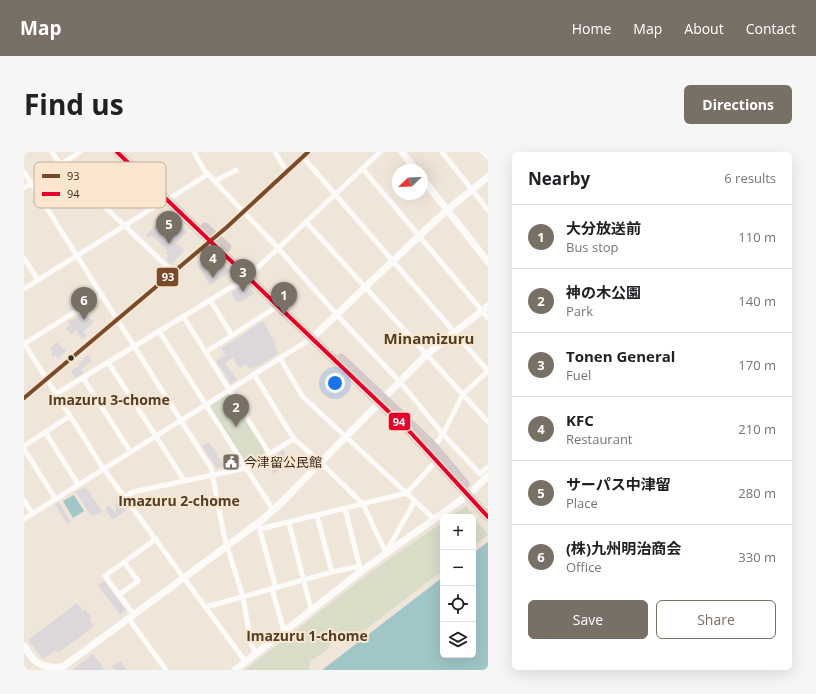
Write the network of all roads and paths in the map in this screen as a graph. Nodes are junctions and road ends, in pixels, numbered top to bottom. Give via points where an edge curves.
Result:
1 (52, 152) edge
2 (80, 152) edge
3 (117, 152) edge
4 (126, 152) edge
5 (194, 152) edge
6 (274, 152) edge
7 (308, 152) edge
8 (380, 152) edge
9 (402, 152) edge
10 (442, 152) edge
11 (483, 152) edge
12 (303, 157) junction
13 (488, 157) edge
14 (59, 162) edge
15 (63, 162) edge
16 (129, 162) edge
17 (136, 162) edge
18 (411, 164) edge
19 (363, 169) junction
20 (236, 170) dead end
21 (24, 172) edge
22 (286, 172) junction
23 (208, 174) junction
24 (488, 177) edge
25 (34, 181) edge
26 (215, 181) junction
27 (31, 183) junction
28 (428, 186) edge
29 (24, 188) edge
30 (34, 188) edge
31 (472, 190) junction
32 (166, 194) edge
33 (335, 194) junction
34 (166, 195) edge
35 (170, 198) junction
36 (166, 200) edge
37 (47, 208) edge
38 (106, 208) edge
39 (154, 208) edge
40 (447, 210) junction
41 (488, 210) edge
42 (244, 212) junction
43 (306, 222) junction
44 (125, 226) junction
45 (419, 236) junction
46 (213, 239) junction
47 (278, 248) junction
48 (77, 256) junction
49 (24, 258) edge
50 (392, 260) junction
51 (488, 262) edge
52 (173, 272) junction
53 (250, 275) junction
54 (38, 280) junction
55 (365, 288) junction
56 (24, 289) edge
57 (102, 295) junction
58 (210, 300) junction
59 (278, 306) junction
60 (485, 308) edge
61 (338, 315) junction
62 (183, 316) junction
63 (488, 318) edge
64 (117, 319) junction
65 (159, 331) junction
66 (455, 332) junction
67 (232, 335) junction
68 (315, 336) junction
69 (24, 344) edge
70 (134, 346) junction
71 (206, 352) junction
72 (427, 354) junction
73 (280, 358) junction
74 (108, 362) junction
75 (488, 371) edge
76 (254, 374) junction
77 (83, 378) junction
78 (46, 379) junction
79 (400, 382) junction
80 (229, 390) junction
81 (56, 394) junction
82 (463, 394) junction
83 (24, 398) edge
84 (381, 400) junction
85 (206, 404) junction
86 (70, 416) junction
87 (181, 420) junction
88 (488, 422) edge
89 (45, 432) junction
90 (443, 434) junction
91 (156, 436) junction
92 (345, 437) junction
93 (294, 439) junction
94 (24, 446) edge
95 (434, 447) junction
96 (24, 449) edge
97 (130, 451) junction
98 (269, 453) junction
99 (436, 461) junction
100 (320, 462) junction
101 (488, 467) edge
102 (103, 468) junction
103 (246, 468) junction
104 (212, 475) junction
105 (488, 476) edge
106 (184, 480) junction
107 (78, 484) junction
108 (407, 493) junction
109 (470, 493) junction
110 (56, 498) junction
111 (125, 498) junction
112 (24, 500) edge
113 (415, 501) junction
114 (363, 504) junction
115 (483, 506) edge
116 (345, 509) junction
117 (273, 510) junction
118 (32, 513) junction
119 (318, 516) junction
120 (24, 518) edge
121 (488, 518) edge
122 (434, 519) junction
123 (289, 523) junction
124 (259, 526) junction
125 (156, 539) junction
126 (227, 546) junction
127 (386, 553) junction
128 (124, 562) junction
129 (362, 568) junction
130 (332, 572) junction
131 (184, 578) junction
132 (304, 580) junction
133 (274, 588) junction
134 (119, 595) junction
135 (243, 597) junction
136 (206, 607) junction
137 (312, 609) junction
138 (131, 617) junction
139 (284, 631) junction
140 (24, 646) edge
141 (256, 653) junction
142 (245, 661) junction
143 (166, 670) edge
144 (235, 670) edge

1 - 14 street
2 - 15 street
3 - 16 highway
4 - 17 highway
5 - 23 street
6 - 22 street
7 - 12 street
8 - 19 street
9 - 18 street
10 - 31 street
11 - 13 street
12 - 22 street
12 - 33 street
19 - 33 street
19 - 45 street
20 - 26 street
21 - 27 street
22 - 42 street
23 - 26 street
23 - 35 street
24 - 31 street
25 - 27 street
26 - 42 street
27 - 29 street
27 - 30 street
28 - 40 street
31 - 40 street
31 - 41 street
32 - 35 highway
33 - 43 street
33 - 50 street
34 - 35 highway
35 - 36 street
35 - 46 highway
37 - 48 street
38 - 44 street
39 - 44 street
40 - 45 street
40 - 51 street
42 - 46 street
42 - 47 street
43 - 47 street
43 - 55 street
44 - 48 street
44 - 52 street
45 - 50 street
45 - 60 street
46 - 52 street
46 - 53 highway
47 - 53 street
47 - 61 street
48 - 54 street
48 - 57 street
49 - 54 street
50 - 55 street
50 - 66 street
52 - 64 street
53 - 58 street
53 - 59 highway
53 - 68 highway
54 - 56 street
55 - 61 street
55 - 72 street
57 - 64 street
57 - 69 street
58 - 62 street
58 - 67 street
59 - 67 street
59 - 68 highway
60 - 63 street
60 - 66 street
61 - 68 street
61 - 79 street
62 - 65 street
62 - 71 street
64 - 70 street
64 - 78 street
65 - 70 street
65 - 85 street
66 - 72 street
66 - 75 street
67 - 71 street
68 - 73 street
68 - 84 highway
69 - 78 street
70 - 74 street
70 - 87 street
71 - 80 street
72 - 79 street
72 - 82 street
73 - 76 street
73 - 92 street via 302,396
74 - 77 street
74 - 91 street
75 - 82 street
76 - 80 street
76 - 93 street
77 - 81 street
77 - 97 street
78 - 81 street
78 - 83 street
79 - 84 street
79 - 90 street
80 - 85 street
80 - 98 street
81 - 86 street
82 - 88 street
82 - 90 street
84 - 92 street
84 - 95 highway
84 - 99 highway
85 - 87 street
85 - 103 street
86 - 89 street
86 - 102 street
87 - 91 street
87 - 104 street
89 - 94 street
89 - 107 street
90 - 95 street
90 - 101 street via 480,474
91 - 97 street
91 - 106 street
92 - 100 street
92 - 108 street
93 - 98 street
93 - 100 street
95 - 109 highway
96 - 110 street
97 - 102 street
98 - 103 street
99 - 108 street
99 - 109 highway
100 - 114 street
100 - 117 street
102 - 107 street
102 - 111 street
103 - 104 street
103 - 117 street
104 - 106 street
104 - 126 street
105 - 109 street
106 - 111 street via 130,493
107 - 110 street
108 - 113 street
108 - 114 street
109 - 115 highway
109 - 122 street
110 - 118 street
111 - 125 street
112 - 118 street
113 - 122 street
113 - 127 street
114 - 116 street
114 - 127 street
115 - 121 highway
116 - 119 street
116 - 129 street
117 - 124 street
118 - 120 street
119 - 123 street
119 - 130 street
122 - 127 street
123 - 124 street
123 - 132 street
124 - 126 street
124 - 133 street
125 - 128 street
125 - 131 street
126 - 131 street
126 - 135 street
127 - 129 street
128 - 134 street via 106,576
128 - 134 street via 138,581
129 - 130 street
129 - 137 street
130 - 132 street
131 - 136 street
131 - 138 street
132 - 133 street
132 - 137 street
133 - 135 street
133 - 139 street
134 - 138 street
135 - 136 street
135 - 141 street via 251,644
136 - 142 street
137 - 139 street
138 - 140 street via 61,668 38,664
138 - 143 street
139 - 141 street
141 - 142 street
142 - 144 street

